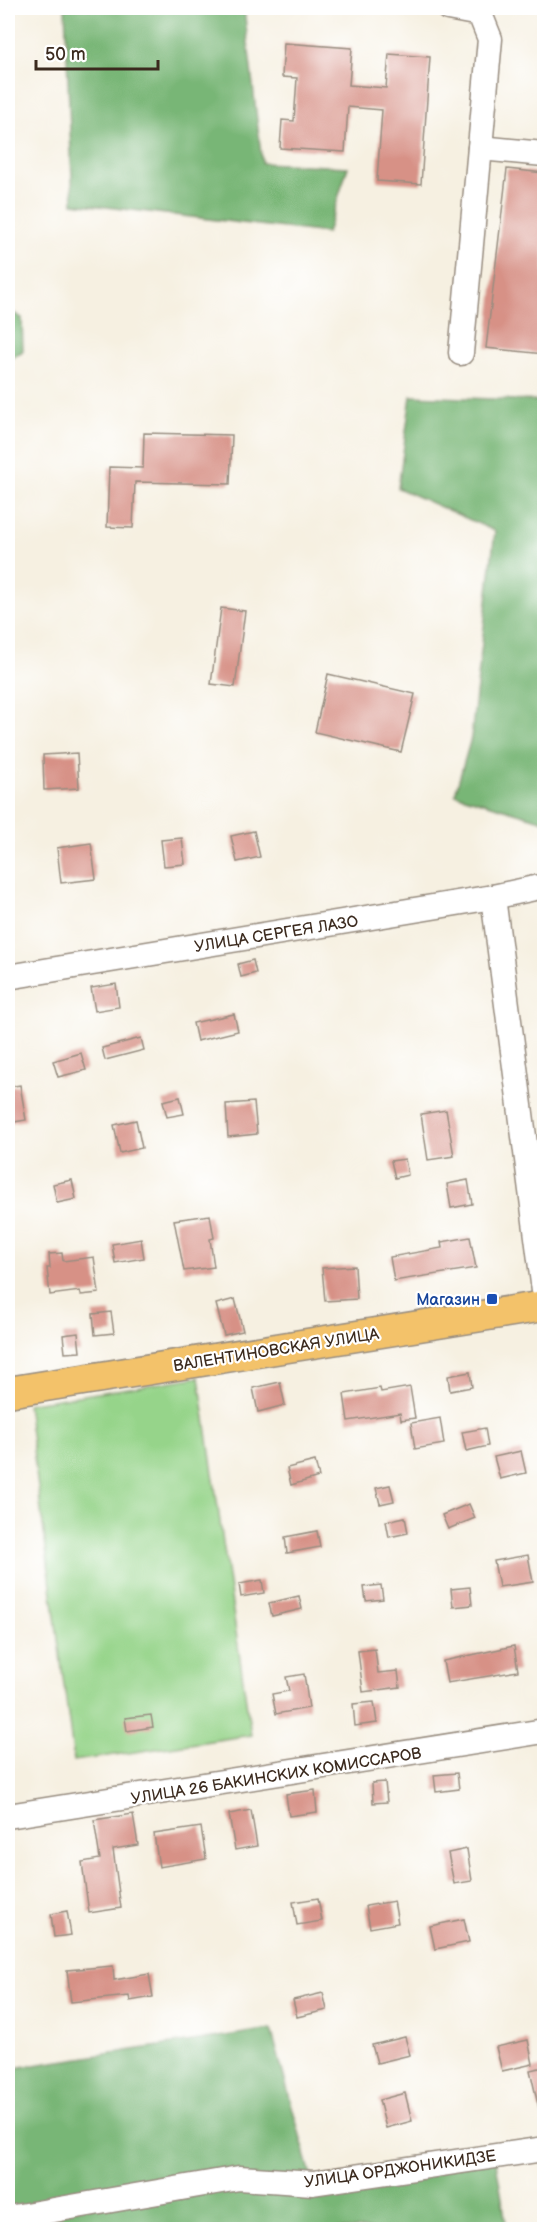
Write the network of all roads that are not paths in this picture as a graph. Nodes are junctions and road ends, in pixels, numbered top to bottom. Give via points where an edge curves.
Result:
1 (448, 8) edge
2 (480, 148) junction
3 (544, 154) edge
4 (461, 353) dead end
5 (544, 886) edge
6 (493, 897) junction
7 (8, 977) edge
8 (544, 1292) edge
9 (544, 1306) edge
10 (8, 1392) edge
11 (544, 1731) edge
12 (8, 1816) edge
13 (544, 2149) edge
14 (8, 2218) edge

1 - 2 street via 480,14 490,39
2 - 3 street
2 - 4 street
5 - 6 street, УЛИЦА СЕРГЕЯ ЛАЗО
6 - 7 street, УЛИЦА СЕРГЕЯ ЛАЗО
6 - 8 street
9 - 10 main road, ВАЛЕНТИНОВСКАЯ УЛИЦА
11 - 12 street, УЛИЦА 26 БАКИНСКИХ КОМИССАРОВ
13 - 14 street, УЛИЦА ОРДЖОНИКИДЗЕ via 313,2183 239,2178

